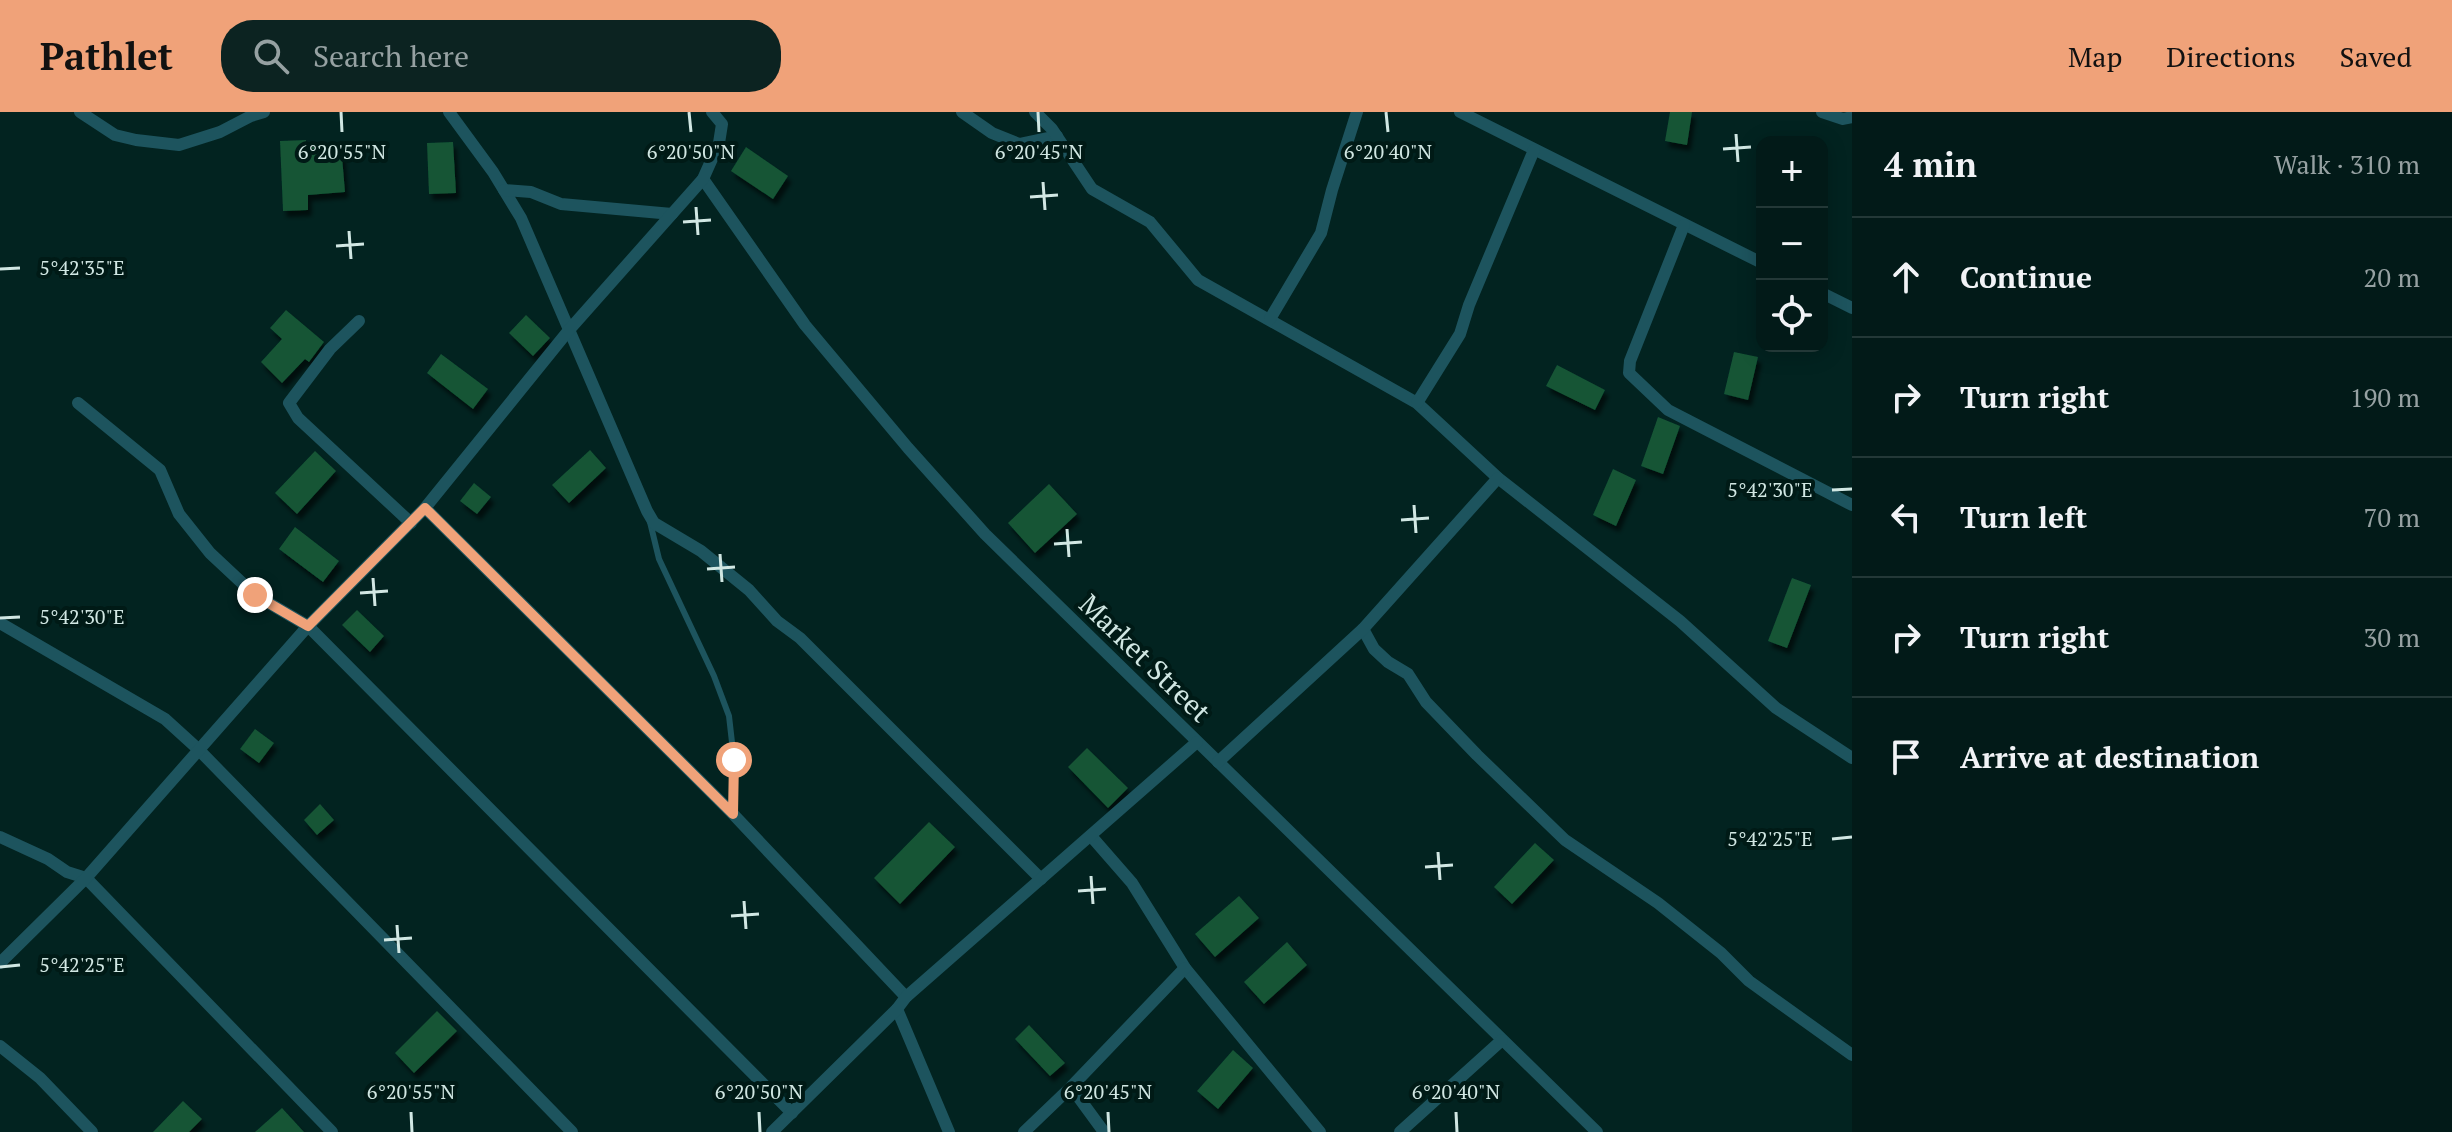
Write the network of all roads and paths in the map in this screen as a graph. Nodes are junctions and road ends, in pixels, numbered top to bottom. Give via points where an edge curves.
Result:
1 (80, 112) edge
2 (264, 112) edge
3 (449, 112) edge
4 (712, 112) edge
5 (962, 112) edge
6 (1035, 112) edge
7 (1357, 112) edge
8 (1460, 112) edge
9 (1822, 112) edge
10 (1852, 117) edge
11 (1057, 136) junction
12 (1534, 150) junction
13 (703, 179) junction
14 (504, 190) junction
15 (672, 214) junction
16 (1684, 225) junction
17 (1756, 260) edge
18 (1828, 296) edge
19 (1852, 308) edge
20 (1270, 319) junction
21 (359, 321) dead end
22 (569, 330) junction
23 (78, 403) dead end
24 (1417, 403) junction
25 (1498, 478) junction
26 (1852, 505) edge
27 (425, 508) junction
28 (647, 511) junction
29 (411, 523) junction
30 (0, 623) edge
31 (308, 626) junction
32 (1363, 629) junction
33 (1197, 742) junction
34 (1852, 742) edge
35 (198, 749) junction
36 (1850, 757) edge
37 (1218, 762) junction
38 (733, 814) junction
39 (1091, 836) junction
40 (0, 837) edge
41 (86, 878) junction
42 (1041, 879) junction
43 (0, 963) edge
44 (1185, 968) junction
45 (906, 997) junction
46 (897, 1009) junction
47 (1502, 1040) junction
48 (0, 1046) edge
49 (1852, 1055) edge
50 (1071, 1087) junction
51 (792, 1113) junction
52 (92, 1132) edge
53 (332, 1132) edge
54 (572, 1132) edge
55 (772, 1132) edge
56 (949, 1132) edge
57 (1024, 1132) edge
58 (1104, 1132) edge
59 (1320, 1132) edge
60 (1400, 1132) edge
61 (1597, 1132) edge

1 - 2 street via 115,135 179,145
3 - 14 street
4 - 13 street via 722,124
5 - 11 street via 1019,144
6 - 11 street
7 - 20 street via 1321,233
8 - 12 street
9 - 10 street
11 - 20 street via 1092,189 1150,222 1198,280
12 - 16 street
12 - 24 street via 1460,334
13 - 15 street
13 - 33 street, Market Street via 805,325 908,448 985,534
14 - 15 street via 531,192 561,204
14 - 22 street
15 - 22 street
16 - 17 street
16 - 26 street via 1629,373 1668,410
18 - 19 street
20 - 24 street
21 - 29 street via 289,403 309,429
22 - 27 street
22 - 28 street
23 - 31 street via 160,470 179,514 210,553 255,595
24 - 25 street
25 - 32 street
25 - 36 street via 1680,621 1776,708
27 - 29 street
27 - 38 street
28 - 38 lane via 659,559 729,716
28 - 42 street via 654,523 701,551 749,590
29 - 31 street
30 - 35 street via 165,719
31 - 35 street
31 - 51 street
32 - 37 street
32 - 49 street via 1374,649 1408,674 1446,724 1565,840 1658,903 1749,981
33 - 37 street, Market Street
33 - 39 street
34 - 36 street
35 - 41 street
35 - 54 street
37 - 47 street, Market Street
38 - 45 street
39 - 42 street
39 - 44 street via 1132,883
40 - 41 street
41 - 43 street
41 - 53 street
42 - 45 street
44 - 50 street
44 - 59 street
45 - 46 street
46 - 51 street
46 - 56 street
47 - 60 street
47 - 61 street, Market Street
48 - 52 street
50 - 57 street
50 - 58 street
51 - 55 street

